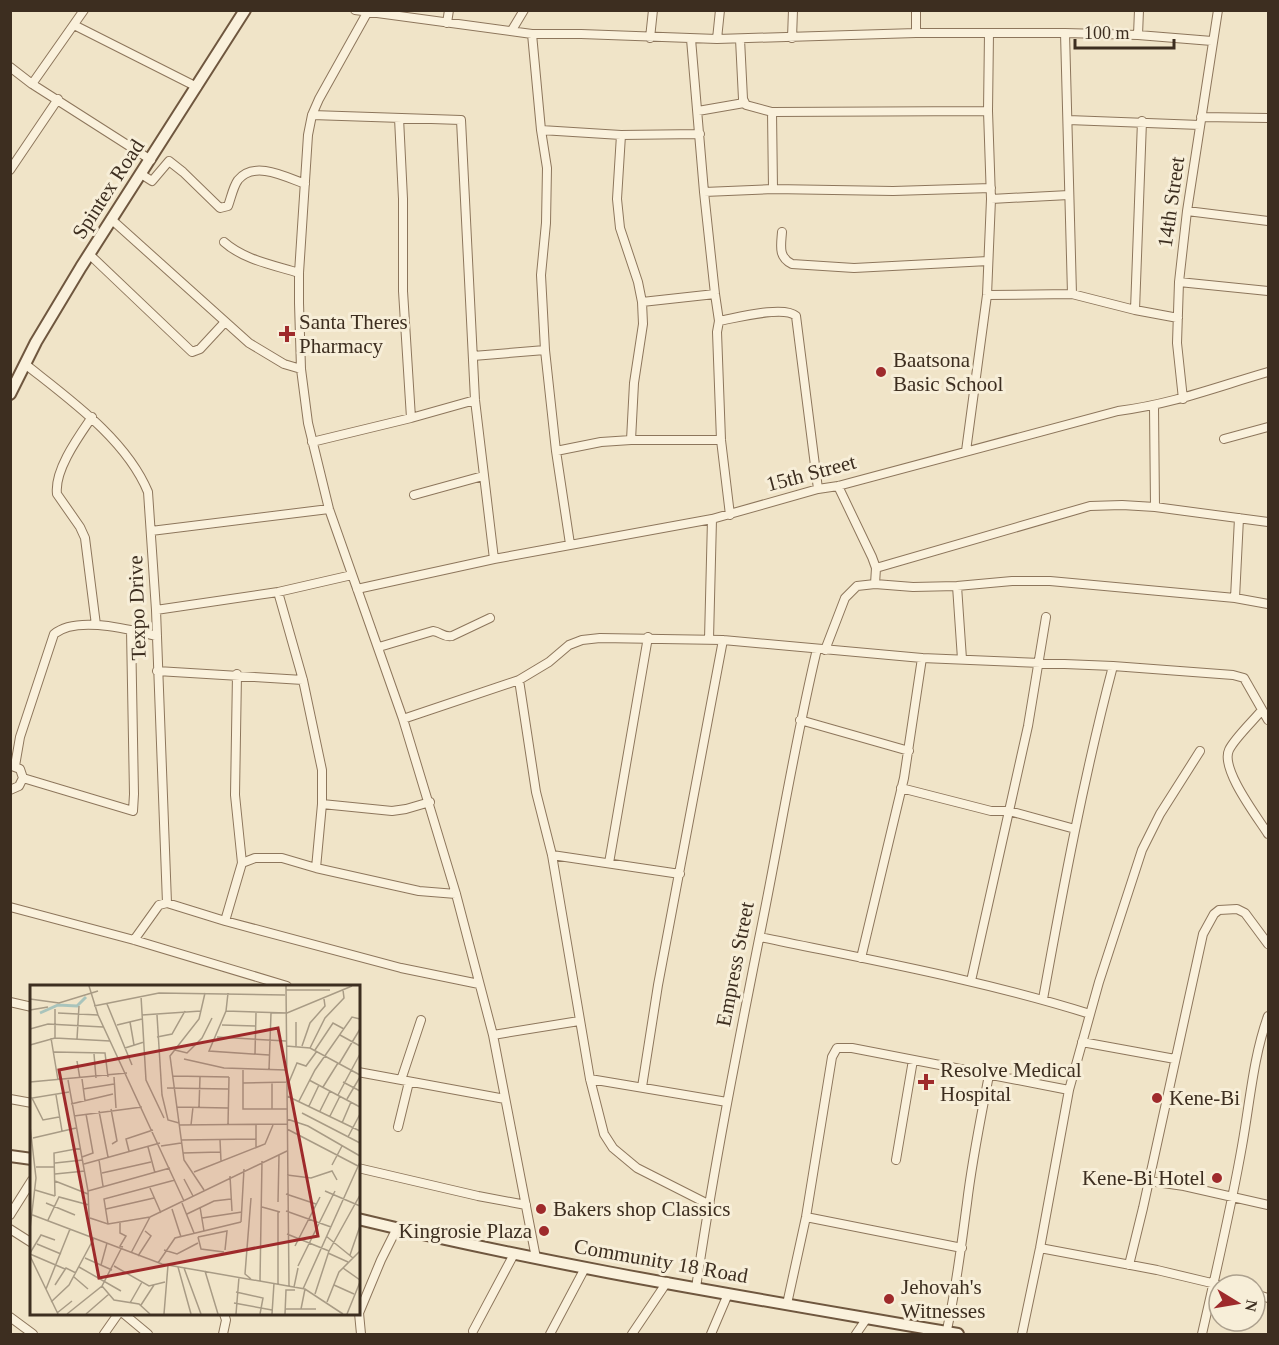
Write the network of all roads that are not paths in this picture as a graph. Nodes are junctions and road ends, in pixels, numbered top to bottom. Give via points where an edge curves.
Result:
1 (84, 10) edge
2 (355, 10) edge
3 (450, 10) edge
4 (524, 10) edge
5 (653, 10) edge
6 (720, 10) edge
7 (793, 10) edge
8 (916, 10) edge
9 (1139, 10) edge
10 (1218, 10) edge
11 (244, 11) edge
12 (367, 13) junction
13 (447, 23) junction
14 (74, 25) junction
15 (512, 30) junction
16 (916, 33) junction
17 (989, 33) junction
18 (1065, 33) junction
19 (532, 34) junction
20 (1138, 34) junction
21 (650, 38) junction
22 (792, 38) junction
23 (691, 39) junction
24 (717, 39) junction
25 (740, 39) junction
26 (1212, 42) junction
27 (10, 67) edge
28 (32, 84) junction
29 (197, 87) junction
30 (57, 99) junction
31 (744, 103) junction
32 (698, 111) junction
33 (772, 111) junction
34 (988, 111) junction
35 (312, 115) junction
36 (399, 118) junction
37 (1269, 118) edge
38 (1068, 120) junction
39 (1201, 121) junction
40 (1142, 122) junction
41 (541, 130) junction
42 (700, 134) junction
43 (621, 135) junction
44 (151, 159) junction
45 (10, 170) edge
46 (141, 174) junction
47 (305, 184) junction
48 (991, 188) junction
49 (773, 189) junction
50 (704, 192) junction
51 (1069, 195) junction
52 (991, 199) junction
53 (1186, 211) junction
54 (111, 219) junction
55 (1269, 221) edge
56 (782, 232) dead end
57 (224, 242) dead end
58 (89, 254) junction
59 (988, 261) junction
60 (299, 273) junction
61 (1179, 282) junction
62 (1269, 291) edge
63 (715, 294) junction
64 (1072, 294) junction
65 (987, 295) junction
66 (642, 302) junction
67 (1135, 310) junction
68 (1178, 318) junction
69 (225, 321) junction
70 (719, 321) junction
71 (545, 350) junction
72 (473, 356) junction
73 (25, 364) junction
74 (301, 369) junction
75 (1269, 372) edge
76 (10, 394) edge
77 (1184, 399) junction
78 (475, 400) junction
79 (1154, 407) junction
80 (92, 417) junction
81 (411, 418) junction
82 (1269, 427) edge
83 (1224, 439) dead end
84 (631, 440) junction
85 (721, 440) junction
86 (312, 442) junction
87 (556, 451) junction
88 (966, 451) junction
89 (483, 476) junction
90 (838, 486) junction
91 (818, 489) junction
92 (414, 495) dead end
93 (1155, 507) junction
94 (329, 509) junction
95 (730, 515) junction
96 (1239, 518) junction
97 (712, 519) junction
98 (1269, 522) edge
99 (151, 531) junction
100 (570, 544) junction
101 (494, 559) junction
102 (876, 568) junction
103 (352, 575) junction
104 (875, 584) junction
105 (957, 586) junction
106 (357, 589) junction
107 (278, 592) junction
108 (1235, 598) junction
109 (1269, 604) edge
110 (156, 610) junction
111 (1046, 617) dead end
112 (490, 618) dead end
113 (96, 625) junction
114 (131, 630) junction
115 (157, 636) junction
116 (648, 637) junction
117 (709, 639) junction
118 (723, 640) junction
119 (379, 647) junction
120 (821, 650) junction
121 (922, 658) junction
122 (962, 659) junction
123 (1038, 663) junction
124 (1113, 666) junction
125 (157, 670) junction
126 (237, 674) junction
127 (303, 680) junction
128 (519, 680) junction
129 (1262, 710) junction
130 (402, 719) junction
131 (800, 720) junction
132 (1269, 720) edge
133 (909, 751) junction
134 (1200, 751) dead end
135 (13, 766) edge
136 (23, 778) junction
137 (901, 788) junction
138 (10, 790) edge
139 (430, 802) junction
140 (322, 804) junction
141 (1008, 811) junction
142 (1076, 829) junction
143 (1269, 834) edge
144 (552, 855) junction
145 (242, 863) junction
146 (609, 863) junction
147 (316, 868) junction
148 (680, 874) junction
149 (456, 894) junction
150 (167, 903) junction
151 (10, 907) edge
152 (225, 921) junction
153 (760, 937) junction
154 (134, 940) junction
155 (1269, 944) edge
156 (861, 958) junction
157 (971, 981) junction
158 (479, 984) junction
159 (280, 985) edge
160 (1043, 999) junction
161 (10, 1002) edge
162 (30, 1007) edge
163 (1090, 1014) junction
164 (1269, 1016) edge
165 (421, 1020) dead end
166 (579, 1021) junction
167 (493, 1035) junction
168 (1082, 1042) junction
169 (1175, 1059) junction
170 (913, 1060) junction
171 (360, 1072) edge
172 (990, 1076) junction
173 (590, 1079) junction
174 (405, 1081) junction
175 (642, 1087) junction
176 (1069, 1090) junction
177 (10, 1099) edge
178 (505, 1099) junction
179 (727, 1102) junction
180 (30, 1103) edge
181 (398, 1127) dead end
182 (10, 1156) edge
183 (30, 1159) edge
184 (896, 1160) dead end
185 (360, 1168) edge
186 (1149, 1181) junction
187 (30, 1183) edge
188 (1231, 1196) junction
189 (526, 1205) junction
190 (710, 1205) junction
191 (1269, 1205) edge
192 (10, 1215) edge
193 (806, 1217) junction
194 (360, 1219) edge
195 (10, 1228) edge
196 (397, 1228) junction
197 (30, 1242) edge
198 (962, 1248) junction
199 (1040, 1248) junction
200 (514, 1254) junction
201 (536, 1258) junction
202 (1129, 1264) junction
203 (585, 1268) junction
204 (1219, 1273) edge
205 (667, 1282) junction
206 (1207, 1282) edge
207 (696, 1288) junction
208 (728, 1294) junction
209 (361, 1300) edge
210 (787, 1304) junction
211 (117, 1315) edge
212 (125, 1315) edge
213 (224, 1315) edge
214 (359, 1315) edge
215 (10, 1317) edge
216 (867, 1318) junction
217 (1207, 1318) edge
218 (473, 1331) dead end
219 (715, 1333) edge
220 (950, 1334) edge
221 (33, 1335) edge
222 (104, 1335) edge
223 (148, 1335) edge
224 (223, 1335) edge
225 (361, 1335) edge
226 (550, 1335) edge
227 (632, 1335) edge
228 (856, 1335) edge
229 (1022, 1335) edge
230 (1202, 1335) edge

1 - 14 street
2 - 12 street
3 - 13 street
4 - 15 street
5 - 21 street
6 - 24 street
7 - 22 street
8 - 16 street
9 - 20 street
10 - 26 street, 14th Street
11 - 29 main road, Spintex Road
12 - 13 street
12 - 35 street
13 - 15 street
14 - 28 street
14 - 29 street
15 - 19 street
16 - 17 street
16 - 22 street
17 - 18 street
17 - 34 street
18 - 20 street
18 - 38 street
19 - 21 street
19 - 41 street
20 - 26 street
21 - 23 street
22 - 25 street
23 - 24 street
23 - 32 street
24 - 25 street
25 - 31 street
26 - 39 street, 14th Street
27 - 28 street
28 - 30 street
29 - 44 main road, Spintex Road
30 - 44 street
30 - 45 street
31 - 32 street
31 - 33 street
32 - 42 street
33 - 34 street
33 - 49 street
34 - 48 street
35 - 36 street
35 - 47 street
36 - 72 street via 461,120
36 - 81 street
37 - 39 street
38 - 40 street
38 - 51 street
39 - 40 street
39 - 53 street, 14th Street
40 - 67 street
41 - 43 street
41 - 71 street via 547,168 542,275
42 - 43 street
42 - 50 street
43 - 66 street via 617,199 620,228
44 - 46 main road, Spintex Road
46 - 47 street via 152,181 169,161 220,208 228,206 237,181 246,173 269,172
46 - 54 main road, Spintex Road
47 - 60 street
48 - 49 street
48 - 52 street
49 - 50 street
50 - 63 street
51 - 52 street
51 - 64 street
52 - 59 street
53 - 55 street
53 - 61 street, 14th Street
54 - 58 main road, Spintex Road
54 - 69 street
56 - 59 street via 781,255 792,264 854,268
57 - 60 street via 249,257
58 - 69 street via 192,352 200,350
58 - 73 main road, Spintex Road
59 - 65 street
60 - 74 street
61 - 62 street
61 - 68 street, 14th Street
63 - 66 street
63 - 70 street
64 - 65 street
64 - 67 street
65 - 88 street
66 - 84 street
67 - 68 street
68 - 77 street, 14th Street
69 - 74 street via 266,355
70 - 85 street
70 - 91 street via 775,312 796,316
71 - 72 street
71 - 87 street
72 - 78 street
73 - 76 main road, Spintex Road
73 - 80 street, Texpo Drive
74 - 86 street
75 - 77 street, 15th Street
77 - 79 street, 15th Street
78 - 81 street
78 - 89 street
79 - 88 street, 15th Street via 1118,411
79 - 93 street
80 - 99 street, Texpo Drive via 143,481 148,492
80 - 113 street via 70,452 56,488 85,538
81 - 86 street
82 - 83 street
84 - 85 street
84 - 87 street
85 - 95 street
86 - 94 street
87 - 100 street
88 - 90 street, 15th Street
89 - 92 street
89 - 101 street
90 - 91 street, 15th Street
90 - 102 street
91 - 95 street, 15th Street
93 - 96 street
93 - 102 street via 1090,506
94 - 99 street
94 - 103 street
95 - 97 street, 15th Street
96 - 98 street
96 - 108 street
97 - 100 street, 15th Street
97 - 117 street
99 - 110 street, Texpo Drive
100 - 101 street, 15th Street
101 - 106 street, 15th Street
102 - 104 street
103 - 106 street
103 - 107 street
104 - 105 street
104 - 120 street, Empress Street via 850,591
105 - 108 street via 1050,582
105 - 122 street
106 - 119 street
107 - 110 street
107 - 127 street
108 - 109 street
110 - 115 street, Texpo Drive
111 - 123 street
112 - 119 street via 452,636 433,632
113 - 114 street
113 - 135 street via 70,626 54,634
114 - 115 street
114 - 136 street via 133,811
115 - 125 street, Texpo Drive
116 - 117 street
116 - 128 street via 582,640
116 - 146 street
117 - 118 street
118 - 120 street
118 - 148 street
119 - 130 street
120 - 121 street
120 - 131 street, Empress Street
121 - 122 street
121 - 133 street
122 - 123 street
123 - 124 street
123 - 141 street
124 - 129 street via 1244,678
124 - 142 street
125 - 126 street
125 - 150 street, Texpo Drive
126 - 127 street
126 - 145 street via 235,795
127 - 140 street via 322,770
128 - 130 street
128 - 144 street via 536,792
129 - 132 street
129 - 143 street via 1228,751 1228,761 1232,776
130 - 139 street
131 - 133 street
131 - 153 street, Empress Street
133 - 137 street
134 - 163 street via 1142,850
135 - 136 street via 22,772
136 - 138 street via 19,786
137 - 141 street
137 - 156 street
139 - 140 street via 392,811
139 - 149 street
140 - 147 street
141 - 142 street
141 - 157 street
142 - 160 street
144 - 146 street
144 - 166 street
145 - 147 street via 255,858 282,858
145 - 152 street
146 - 148 street
147 - 149 street via 419,891
148 - 175 street
149 - 158 street
150 - 152 street
150 - 154 street via 159,905
151 - 154 street
152 - 158 street via 401,968
153 - 156 street
153 - 179 street, Empress Street
154 - 159 street
155 - 169 street via 1238,909 1214,914 1203,934
156 - 157 street
157 - 160 street
158 - 167 street
160 - 163 street
161 - 162 street
163 - 168 street
164 - 188 street via 1247,1104
165 - 174 street
166 - 167 street
166 - 173 street
167 - 178 street
168 - 169 street
168 - 176 street
169 - 186 street
170 - 172 street
170 - 184 street
170 - 193 street via 843,1046 833,1052
171 - 174 street
172 - 176 street
172 - 198 street
173 - 175 street
173 - 190 street via 602,1127 613,1148 637,1168
174 - 178 street
174 - 181 street
175 - 179 street
176 - 199 street
177 - 180 street
178 - 189 street
179 - 190 street, Empress Street
182 - 183 main road
185 - 189 street
186 - 188 street
186 - 202 street
187 - 192 street
188 - 191 street
188 - 204 street
189 - 201 street
190 - 207 street, Empress Street
193 - 198 street
193 - 210 street
194 - 196 main road, Community 18 Road
195 - 197 street
196 - 200 main road, Community 18 Road
196 - 209 street
198 - 220 street
199 - 202 street
199 - 229 street
200 - 201 main road, Community 18 Road
200 - 218 street
201 - 203 main road, Community 18 Road
202 - 206 street
203 - 205 main road, Community 18 Road
203 - 226 street
205 - 207 main road, Community 18 Road
205 - 227 street
207 - 208 main road, Community 18 Road
208 - 210 main road, Community 18 Road
208 - 219 street
210 - 216 main road, Community 18 Road
211 - 222 street
212 - 223 street
213 - 224 street
214 - 225 street
215 - 221 street
216 - 220 main road, Community 18 Road
216 - 228 street
217 - 230 street

